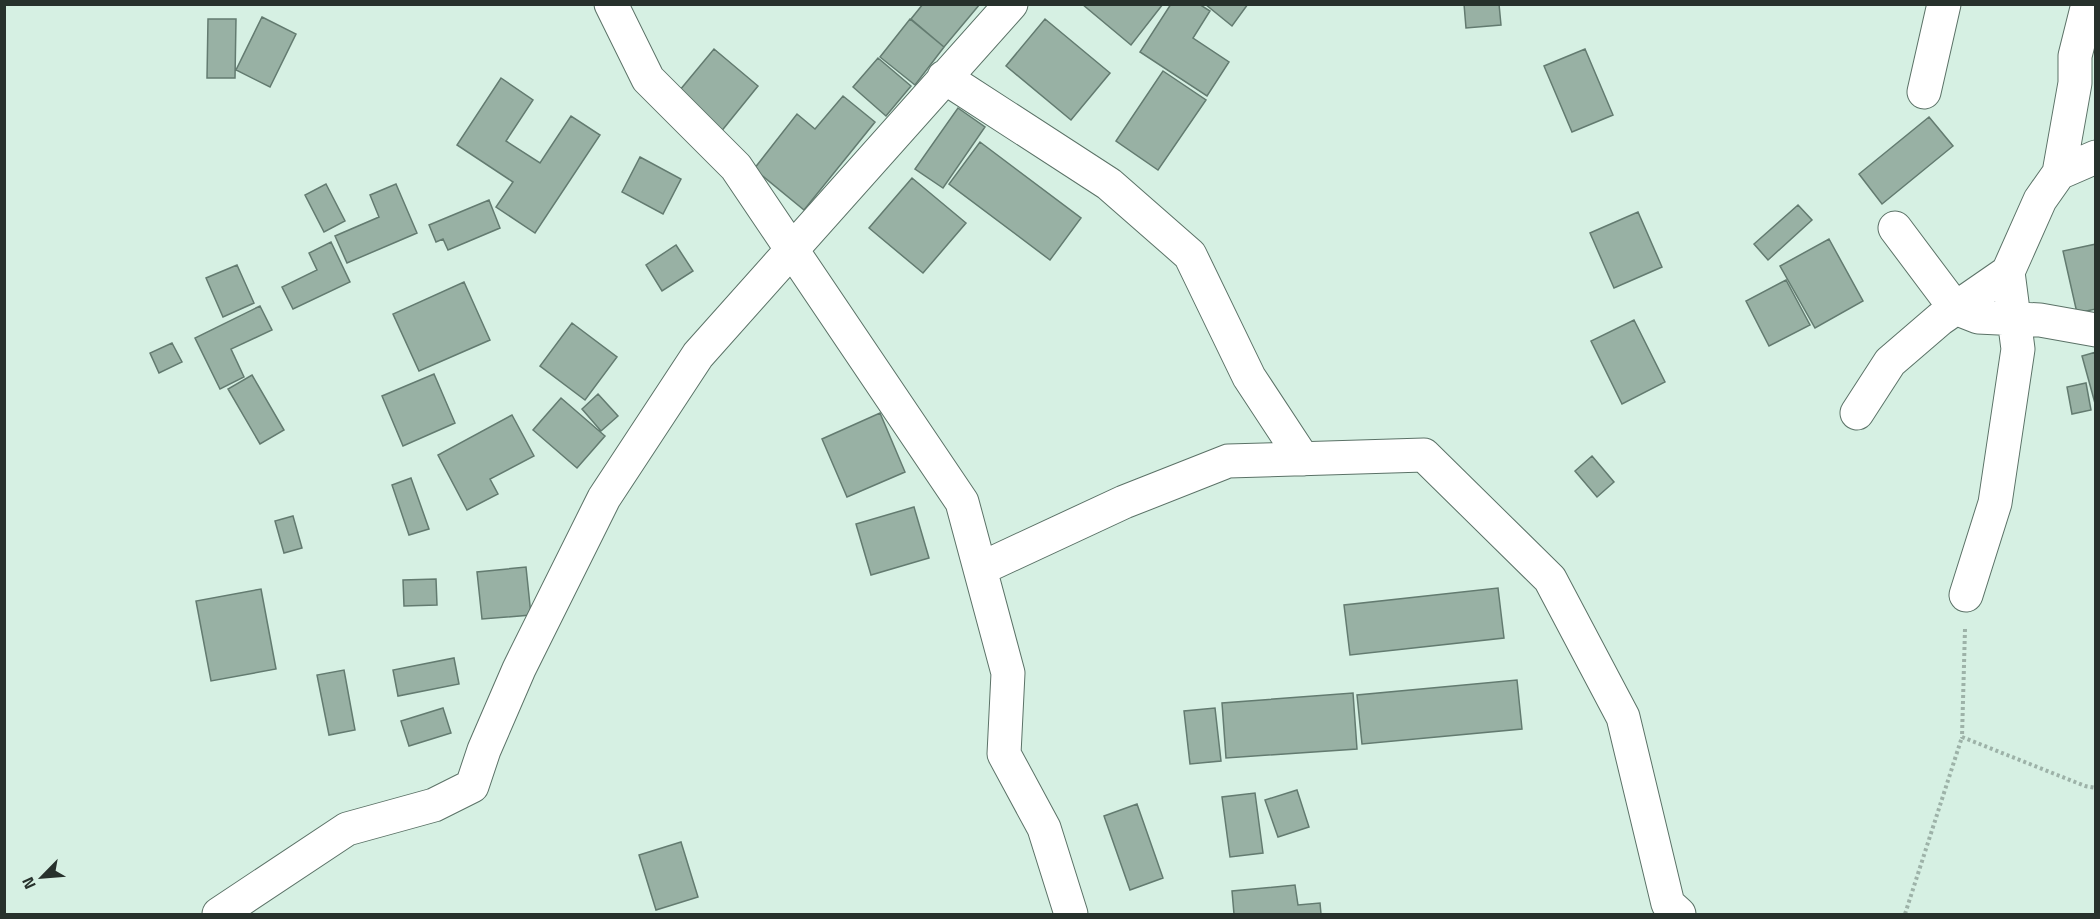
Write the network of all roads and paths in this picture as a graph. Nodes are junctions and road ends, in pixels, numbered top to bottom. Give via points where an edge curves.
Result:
1 (611, 4) edge
2 (1011, 4) edge
3 (1944, 4) edge
4 (2088, 4) edge
5 (944, 76) junction
6 (1924, 92) dead end
7 (2096, 157) edge
8 (2059, 173) junction
9 (1895, 228) dead end
10 (793, 252) junction
11 (2008, 272) junction
12 (1954, 308) junction
13 (2015, 320) junction
14 (2096, 330) edge
15 (1857, 413) dead end
16 (1303, 459) junction
17 (980, 569) junction
18 (1966, 595) joint
19 (1962, 737) junction
20 (2096, 788) edge
21 (219, 915) edge
22 (1071, 915) edge
23 (1679, 915) edge
24 (1905, 915) edge

1 - 10 street via 648,79 736,167
2 - 5 street
3 - 6 street
4 - 8 street via 2075,56 2075,83
5 - 10 street
5 - 16 street via 1109,184 1190,255 1250,377
7 - 8 street
8 - 11 street via 2040,200
9 - 12 street
10 - 17 street via 962,502
10 - 21 street via 698,355 604,498 519,669 472,786 434,805 347,829
11 - 12 street
11 - 13 street
12 - 13 street via 1978,316
12 - 15 street via 1890,362
13 - 14 street via 2040,320
13 - 18 street via 2018,348 1995,503
16 - 17 street via 1228,461 1124,502
16 - 23 street via 1424,455 1550,579 1623,717 1668,904
17 - 22 street via 1008,673 1004,754 1044,828
18 - 19 path
19 - 20 path
19 - 24 path

